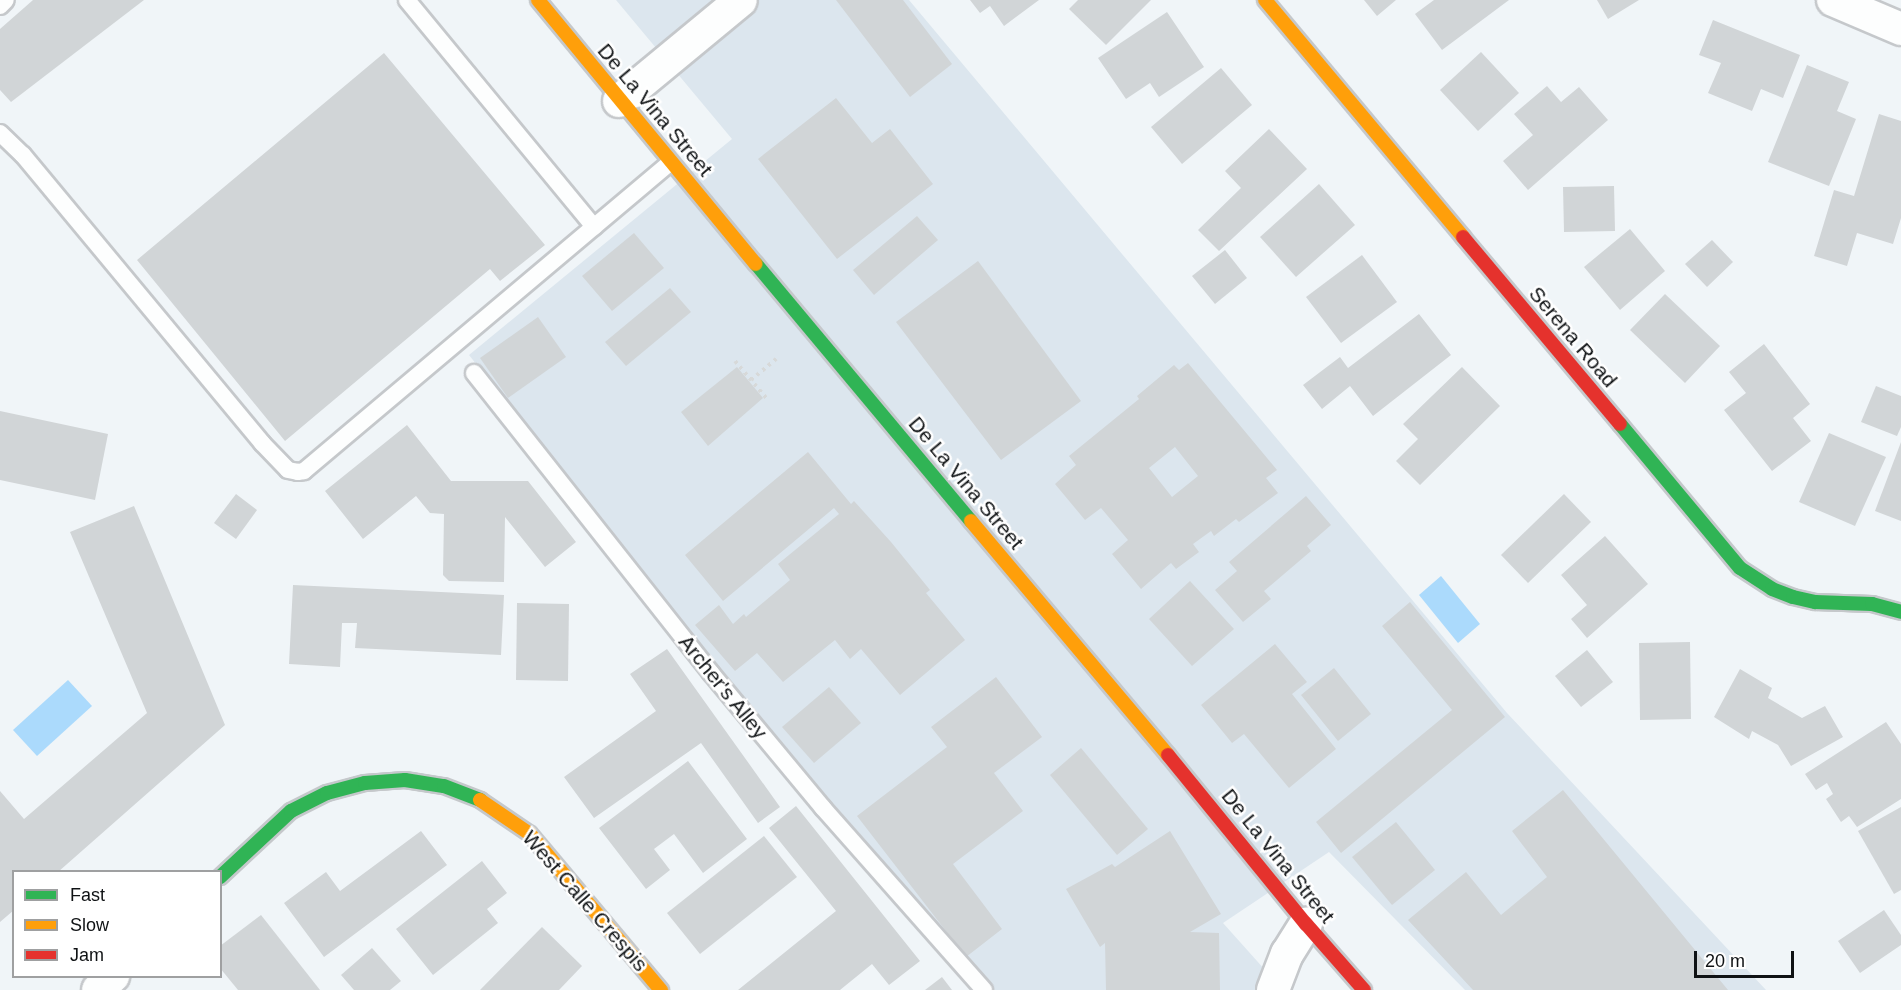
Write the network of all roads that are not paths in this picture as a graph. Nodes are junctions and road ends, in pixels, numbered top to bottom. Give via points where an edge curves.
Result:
1 (6, 0) edge
2 (407, 0) edge
3 (538, 0) edge
4 (741, 0) edge
5 (1265, 0) edge
6 (1833, 0) edge
7 (0, 6) edge
8 (1901, 29) edge
9 (620, 101) junction
10 (0, 132) edge
11 (670, 163) junction
12 (594, 227) junction
13 (474, 374) dead end
14 (1901, 612) edge
15 (222, 875) edge
16 (1306, 924) junction
17 (110, 978) edge
18 (98, 990) edge
19 (662, 990) edge
20 (984, 990) edge
21 (1273, 990) edge
22 (1364, 990) edge

1 - 7 lane
2 - 12 lane
3 - 9 street, De La Vina Street
4 - 9 street
5 - 14 street, Serena Road via 1740,568 1772,589 1793,597 1815,602 1872,604
6 - 8 street
9 - 11 street, De La Vina Street
10 - 12 lane via 262,443 288,470 298,472 304,471
11 - 12 lane
11 - 16 street, De La Vina Street
13 - 20 lane, Archer's Alley via 711,673 831,817
15 - 19 street, West Calle Crespis via 291,811 327,793 365,783 405,780 444,786 482,800 530,834
16 - 21 street via 1287,954
16 - 22 street, De La Vina Street
17 - 18 street

